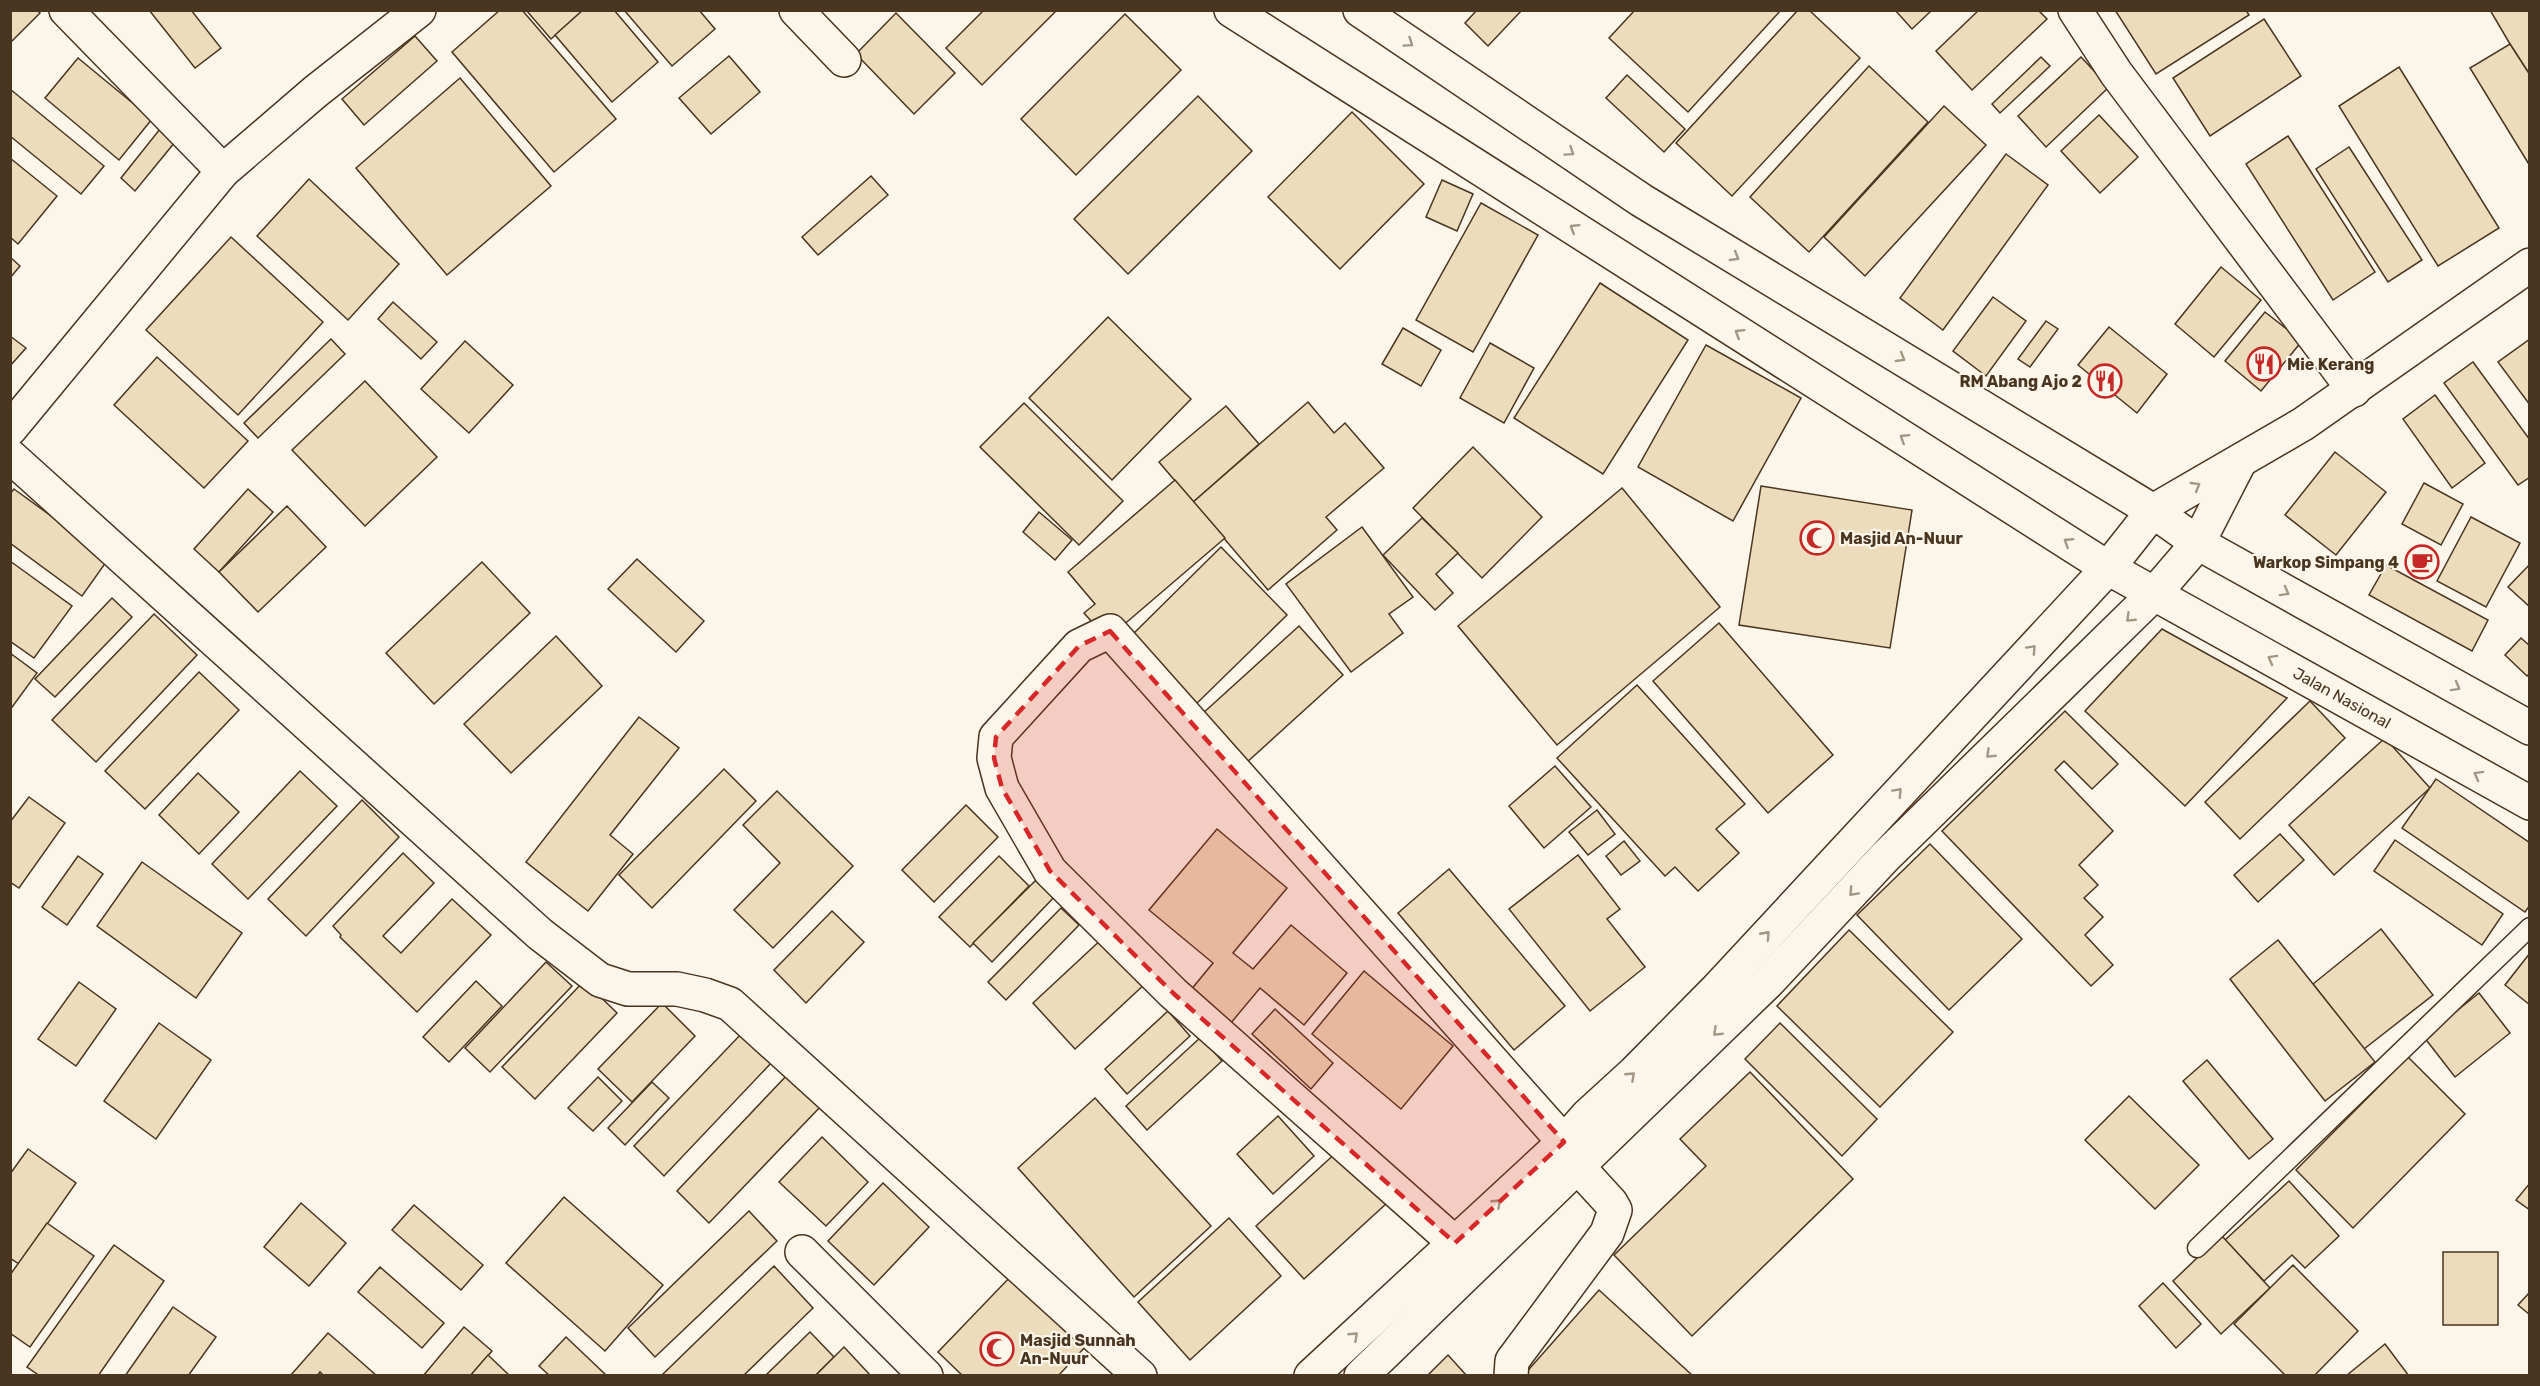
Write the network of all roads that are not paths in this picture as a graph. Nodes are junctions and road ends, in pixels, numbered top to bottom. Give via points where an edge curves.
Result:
1 (66, 10) edge
2 (419, 10) edge
3 (796, 10) edge
4 (1231, 10) edge
5 (1360, 10) edge
6 (2075, 10) edge
7 (844, 60) dead end
8 (223, 171) junction
9 (2529, 265) edge
10 (2354, 390) junction
11 (10, 429) edge
12 (10, 456) edge
13 (2240, 461) junction
14 (2153, 511) junction
15 (2198, 543) junction
16 (2108, 568) junction
17 (2155, 593) junction
18 (2529, 728) edge
19 (2529, 803) edge
20 (2529, 927) edge
21 (1571, 1155) junction
22 (1455, 1242) junction
23 (2197, 1248) dead end
24 (802, 1252) dead end
25 (926, 1376) edge
26 (1140, 1376) edge
27 (1311, 1376) edge
28 (1361, 1376) edge
29 (1511, 1376) edge

1 - 8 main road
2 - 8 main road
3 - 7 main road
16 -> 4 main road, Jalan Nasional
5 -> 14 main road via 1641,200
6 - 10 main road via 2116,73
8 - 11 main road
9 - 10 main road
10 - 13 main road
12 - 26 main road via 540,934 600,980 628,989 705,994 730,1004
14 -> 13 main road
13 - 15 main road
14 - 15 main road
14 - 16 main road
15 - 17 main road
15 -> 18 main road
16 - 17 main road, Jalan Nasional
21 -> 16 main road via 1588,1115 1717,989
19 -> 17 main road, Jalan Nasional
17 -> 21 main road via 1884,858 1769,981
20 - 23 lane
22 -> 21 main road
21 - 22 main road via 1110,631 1079,646 996,737 994,758 1002,789 1050,871 1173,993
21 - 28 main road
21 - 29 main road via 1611,1203 1615,1210 1613,1220 1512,1361
27 -> 22 main road
24 - 25 main road

